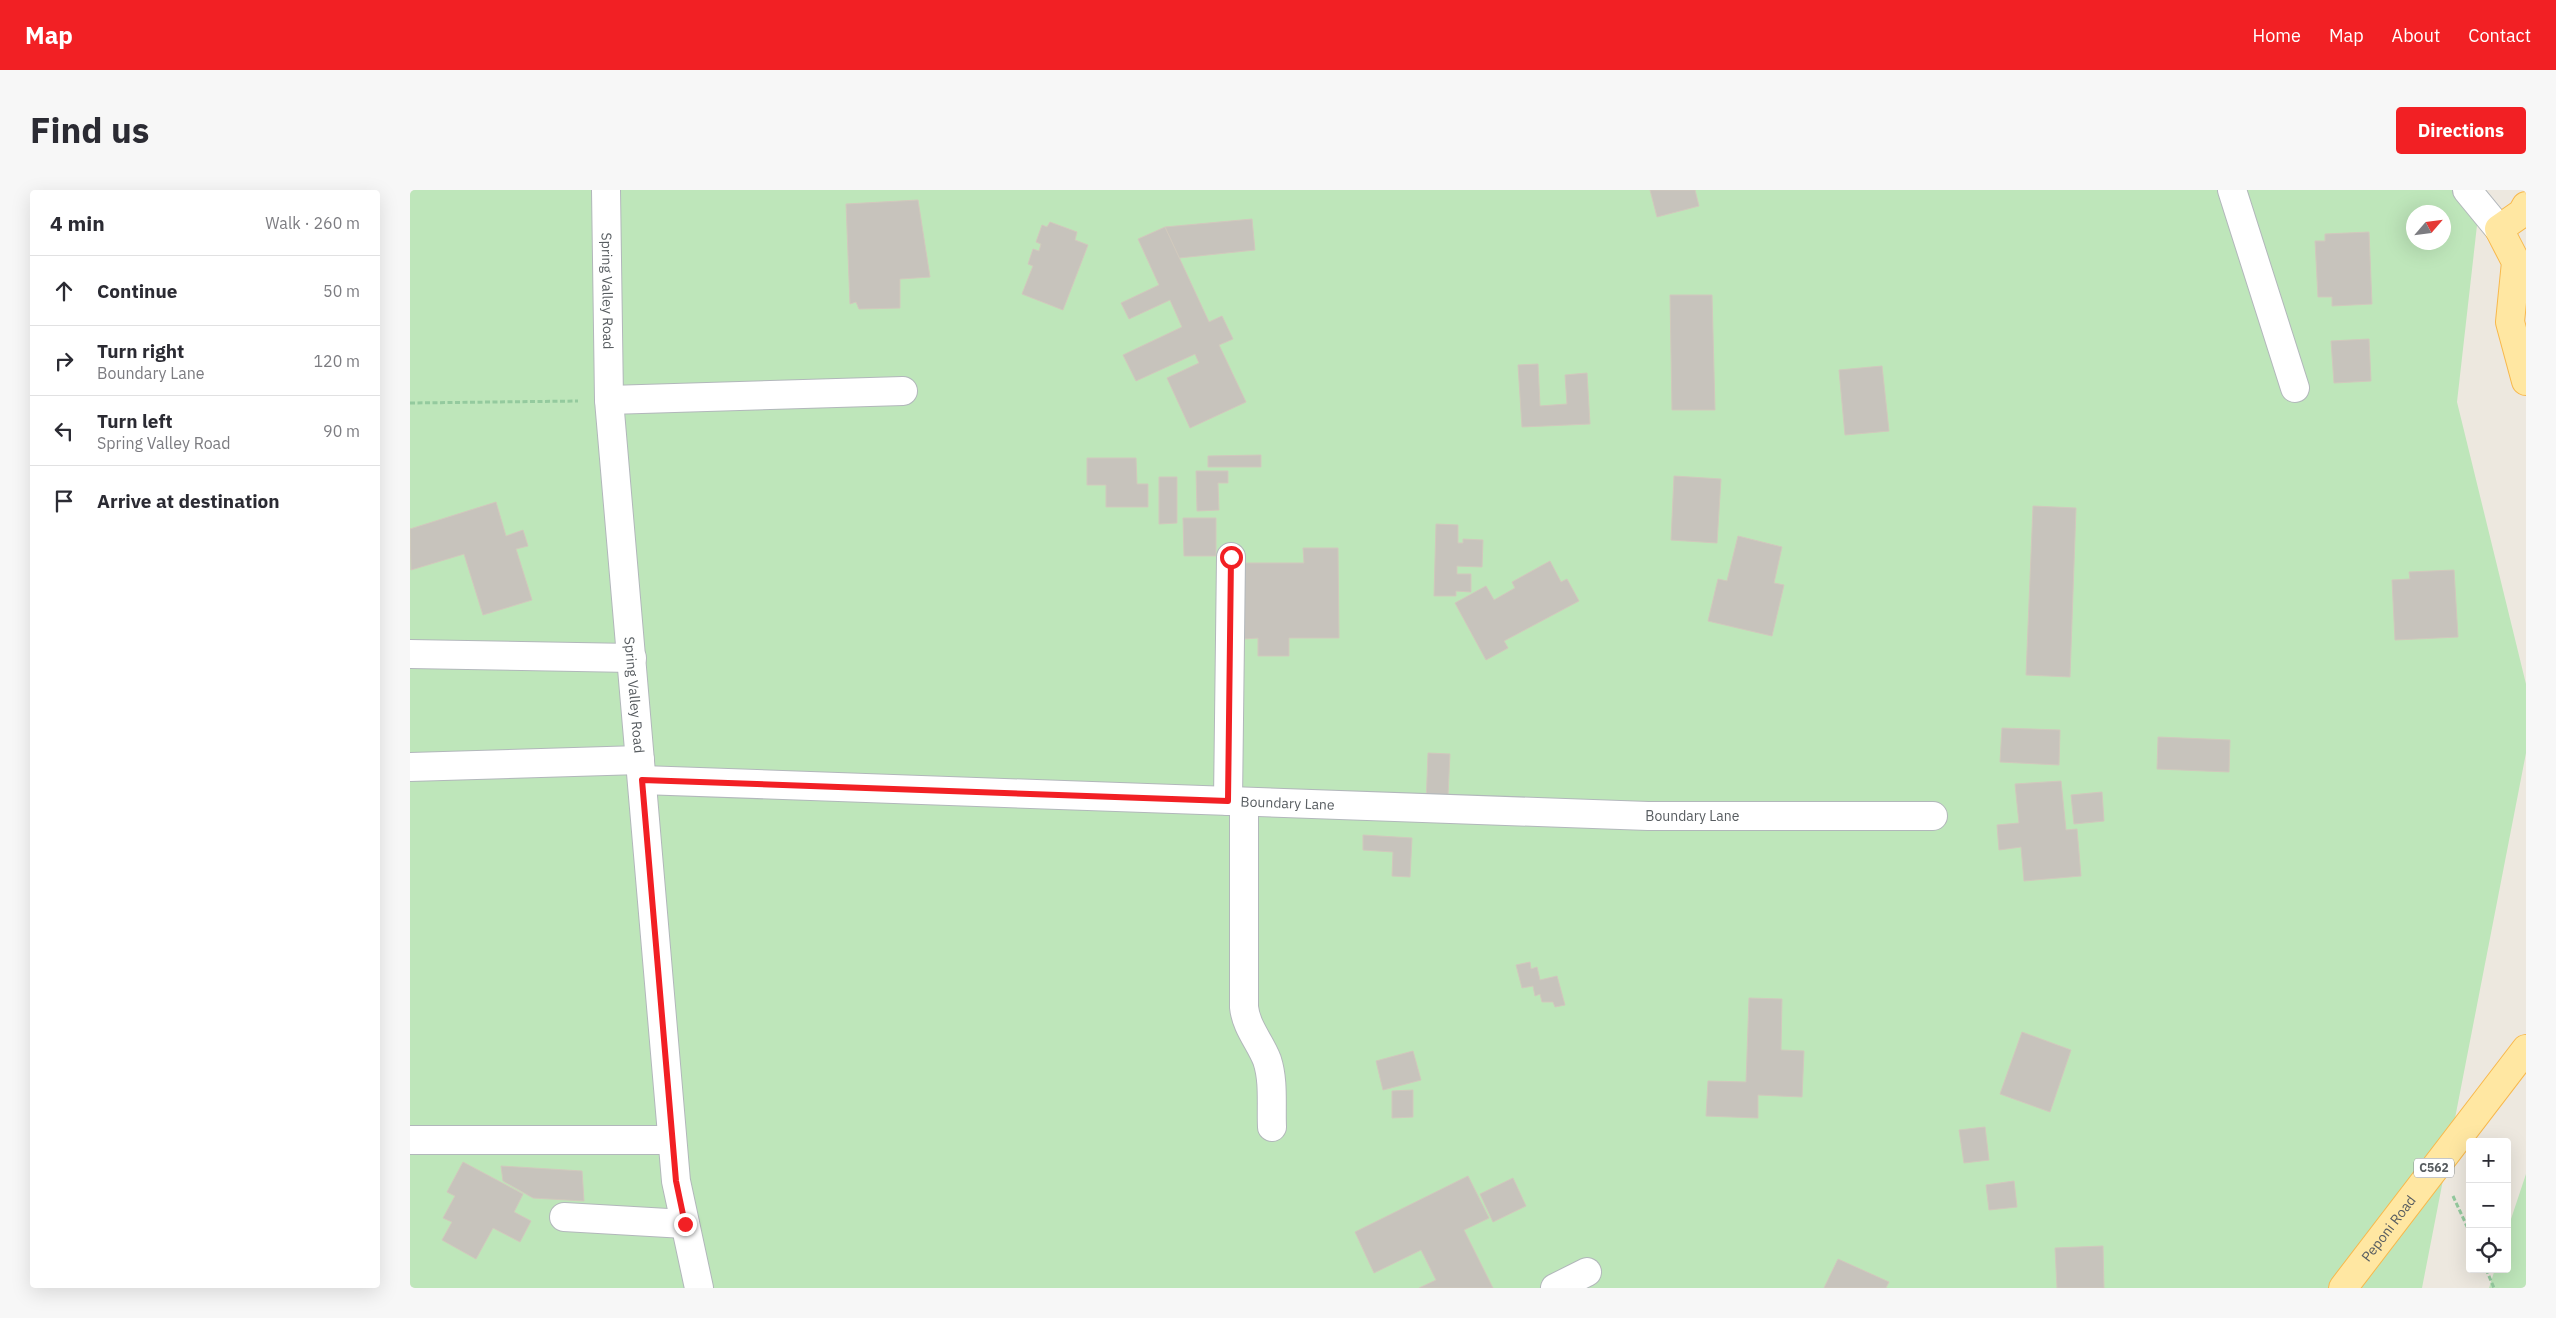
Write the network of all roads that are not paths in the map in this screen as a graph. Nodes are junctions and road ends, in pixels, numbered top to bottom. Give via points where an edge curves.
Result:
1 (606, 190) edge
2 (2232, 190) edge
3 (2467, 190) edge
4 (2526, 206) edge
5 (2499, 229) junction
6 (2526, 381) edge
7 (2295, 388) dead end
8 (903, 391) dead end
9 (609, 400) junction
10 (1231, 557) dead end
11 (410, 654) edge
12 (632, 658) junction
13 (410, 767) edge
14 (641, 770) junction
15 (1236, 801) junction
16 (1933, 816) dead end
17 (2526, 1049) edge
18 (1272, 1127) dead end
19 (410, 1140) edge
20 (672, 1140) junction
21 (564, 1217) dead end
22 (685, 1224) junction
23 (1587, 1272) dead end
24 (699, 1288) edge
25 (1555, 1288) edge
26 (2343, 1288) edge

1 - 9 street, Spring Valley Road
2 - 7 street
3 - 5 street
4 - 5 main road via 2522,213
5 - 6 main road via 2516,262 2510,322
8 - 9 street
9 - 12 street, Spring Valley Road
10 - 15 street
11 - 12 street
12 - 14 street, Spring Valley Road
13 - 14 street, Boundary Lane
14 - 15 street, Boundary Lane
14 - 20 street, Spring Valley Road
15 - 16 street, Boundary Lane via 1648,816
15 - 18 street via 1245,1018 1271,1074
17 - 26 main road, Peponi Road / C562
19 - 20 street
20 - 22 street, Spring Valley Road
21 - 22 street
22 - 24 street, Spring Valley Road
23 - 25 street

